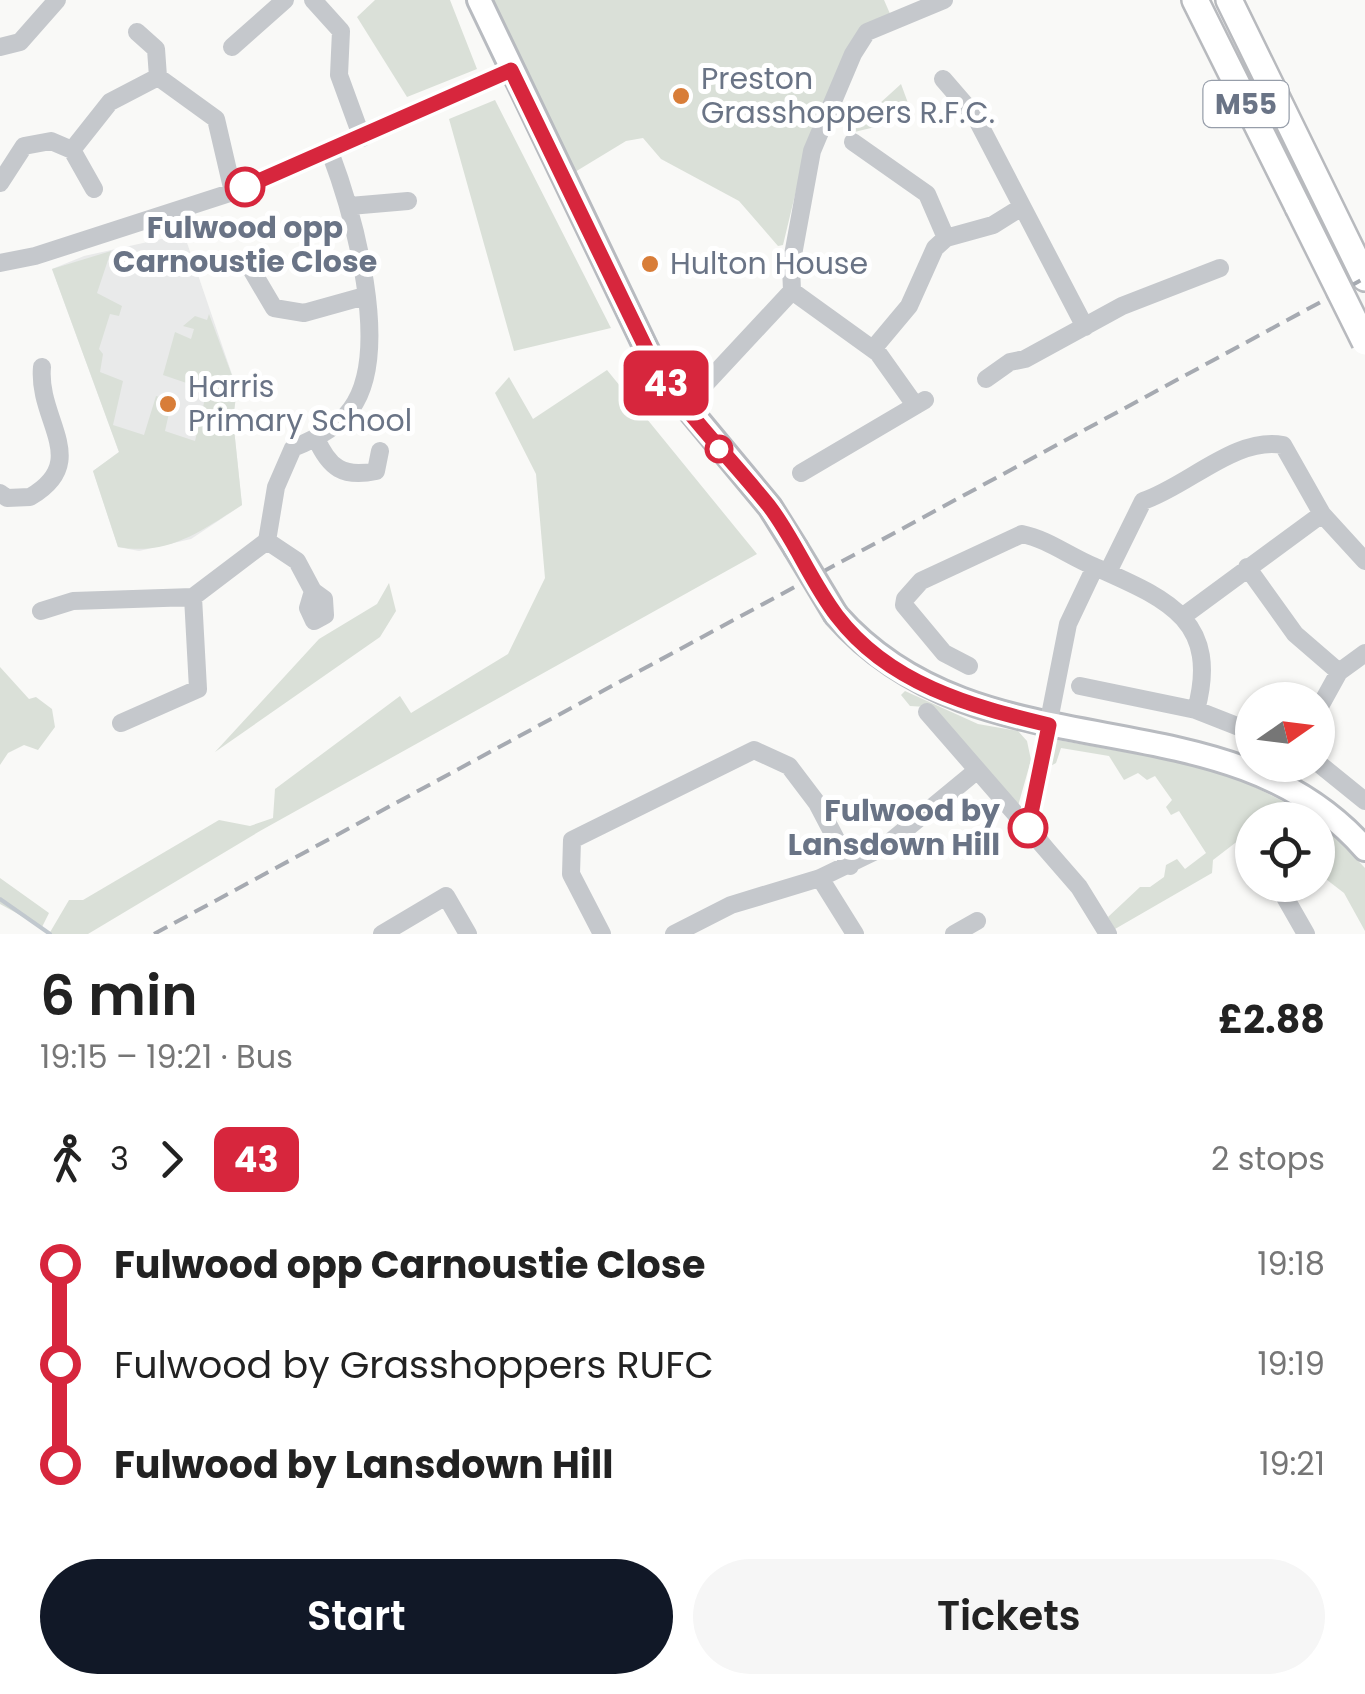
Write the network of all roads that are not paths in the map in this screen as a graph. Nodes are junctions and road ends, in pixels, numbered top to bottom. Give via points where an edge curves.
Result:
1 (57, 0) edge
2 (285, 0) edge
3 (313, 0) edge
4 (479, 0) edge
5 (944, 0) edge
6 (1195, 0) edge
7 (1229, 0) edge
8 (138, 32) dead end
9 (0, 47) edge
10 (232, 47) dead end
11 (511, 70) junction
12 (158, 77) junction
13 (944, 79) dead end
14 (362, 138) junction
15 (852, 142) dead end
16 (72, 150) junction
17 (330, 152) junction
18 (0, 184) edge
19 (94, 189) dead end
20 (233, 192) junction
21 (408, 201) dead end
22 (350, 206) junction
23 (1022, 206) junction
24 (946, 238) junction
25 (0, 263) edge
26 (1220, 268) dead end
27 (251, 269) dead end
28 (1365, 278) edge
29 (792, 292) junction
30 (366, 296) junction
31 (1085, 327) junction
32 (1365, 342) edge
33 (1001, 343) dead end
34 (873, 349) junction
35 (1010, 362) junction
36 (42, 368) dead end
37 (986, 379) dead end
38 (683, 408) junction
39 (316, 438) junction
40 (380, 451) dead end
41 (801, 473) dead end
42 (0, 493) edge
43 (1322, 514) junction
44 (267, 541) junction
45 (1365, 562) edge
46 (1246, 568) junction
47 (1101, 570) junction
48 (314, 592) dead end
49 (193, 597) junction
50 (41, 610) dead end
51 (1182, 617) junction
52 (1365, 652) edge
53 (968, 666) dead end
54 (1339, 672) junction
55 (1333, 682) edge
56 (1080, 686) dead end
57 (1196, 710) junction
58 (927, 712) dead end
59 (121, 722) dead end
60 (1049, 725) junction
61 (1235, 725) edge
62 (975, 772) junction
63 (1335, 777) edge
64 (1365, 801) edge
65 (1028, 828) junction
66 (1365, 848) edge
67 (850, 866) junction
68 (820, 878) junction
69 (1288, 902) edge
70 (977, 921) dead end
71 (382, 934) edge
72 (468, 934) edge
73 (602, 934) edge
74 (674, 934) edge
75 (855, 934) edge
76 (954, 934) edge
77 (1108, 934) edge
78 (1306, 934) edge

1 - 9 street via 20,42
2 - 10 street
3 - 14 street via 342,35 339,75
4 - 11 main road
5 - 29 street via 867,32 852,54 812,151
6 - 32 highway, M55, bridge
7 - 28 highway, M55
8 - 12 street via 156,49
11 - 14 street
11 - 38 main road via 657,371
12 - 16 street via 110,102
12 - 20 street via 216,119
13 - 23 street via 975,116
14 - 17 street
15 - 24 street via 927,194
16 - 18 street via 50,140 24,146
16 - 19 street
17 - 20 street
17 - 22 street
20 - 25 street
21 - 22 street
22 - 30 street
23 - 24 street via 993,225
23 - 31 street
24 - 34 street via 924,264 898,323
26 - 31 street
27 - 30 street via 274,308 304,313
29 - 34 street
29 - 38 street
30 - 39 street via 371,352 352,408
31 - 35 street
33 - 35 street
34 - 41 street via 920,403
35 - 37 street
36 - 42 street via 60,468 30,497
38 - 60 main road, bridge via 770,507 836,614 911,680 968,705
39 - 40 street via 326,462 352,476 376,471
39 - 44 street via 294,448 276,488
43 - 45 street
43 - 46 street
43 - 47 street via 1282,445 1268,442 1234,452 1176,490 1143,501
44 - 48 street via 298,561
44 - 49 street
46 - 51 street
46 - 54 street via 1295,634
47 - 51 street via 1160,595
47 - 53 street via 1022,534 921,582 904,605 944,653
47 - 60 street via 1068,624
49 - 50 street via 73,601
49 - 59 street via 198,688
51 - 57 street via 1204,658
52 - 54 street
54 - 55 street
56 - 57 street
57 - 61 street
58 - 62 street
60 - 65 street
60 - 66 main road via 1204,754 1279,782
62 - 65 street
62 - 67 street via 896,839
63 - 64 street
65 - 77 street via 1079,887
67 - 68 street
67 - 73 street via 789,766 754,750 572,840 571,874
68 - 74 street via 732,905
68 - 75 street
69 - 78 street
70 - 76 street
71 - 72 street via 446,896

